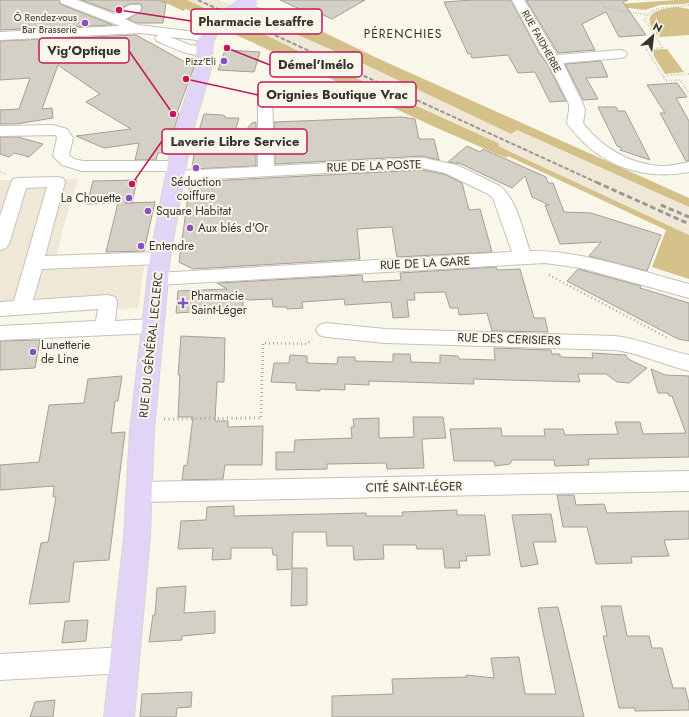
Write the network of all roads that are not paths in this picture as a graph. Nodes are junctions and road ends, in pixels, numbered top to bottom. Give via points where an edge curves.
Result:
1 (66, 0) edge
2 (518, 0) edge
3 (251, 1) edge
4 (135, 8) dead end
5 (115, 19) junction
6 (141, 29) junction
7 (0, 36) edge
8 (205, 44) junction
9 (623, 60) dead end
10 (556, 65) junction
11 (265, 91) dead end
12 (0, 131) edge
13 (689, 167) edge
14 (175, 171) junction
15 (266, 172) junction
16 (0, 244) edge
17 (520, 258) junction
18 (34, 263) junction
19 (158, 268) junction
20 (689, 291) edge
21 (22, 307) junction
22 (0, 309) edge
23 (153, 326) junction
24 (105, 328) junction
25 (326, 330) road end
26 (0, 333) edge
27 (689, 363) edge
28 (689, 481) edge
29 (139, 492) junction
30 (125, 660) junction
31 (0, 667) edge
32 (119, 717) edge

1 - 5 street
2 - 10 street, RUE FAIDHERBE
3 - 8 main road, bridge via 217,25
4 - 5 street
5 - 6 street
6 - 7 street
6 - 8 street via 180,46
8 - 14 main road, RUE DU GÉNÉRAL LECLERC via 203,68 182,137
9 - 10 street
10 - 13 street, RUE FAIDHERBE via 576,104 574,121 593,143 633,165 655,170
11 - 15 street
12 - 14 street, RUE DE LA POSTE via 62,132 65,138 61,156 74,165
14 - 15 street, RUE DE LA POSTE
14 - 19 main road, RUE DU GÉNÉRAL LECLERC
15 - 17 street, RUE DE LA POSTE via 423,164 442,166 500,195 505,204
16 - 18 street via 19,183 57,182
17 - 19 street, RUE DE LA GARE
17 - 20 street, RUE DE LA GARE via 581,262
18 - 19 street, RUE DE LA GARE
18 - 21 street
19 - 23 main road, RUE DU GÉNÉRAL LECLERC
21 - 22 street
21 - 24 street via 108,302
23 - 24 street
23 - 29 main road, RUE DU GÉNÉRAL LECLERC via 143,420
24 - 26 street
25 - 27 street, RUE DES CERISIERS via 385,336 632,344
28 - 29 street, CITÉ SAINT-LÉGER
29 - 30 main road, RUE DU GÉNÉRAL LECLERC via 135,568
30 - 31 street
30 - 32 main road, RUE DU GÉNÉRAL LECLERC

